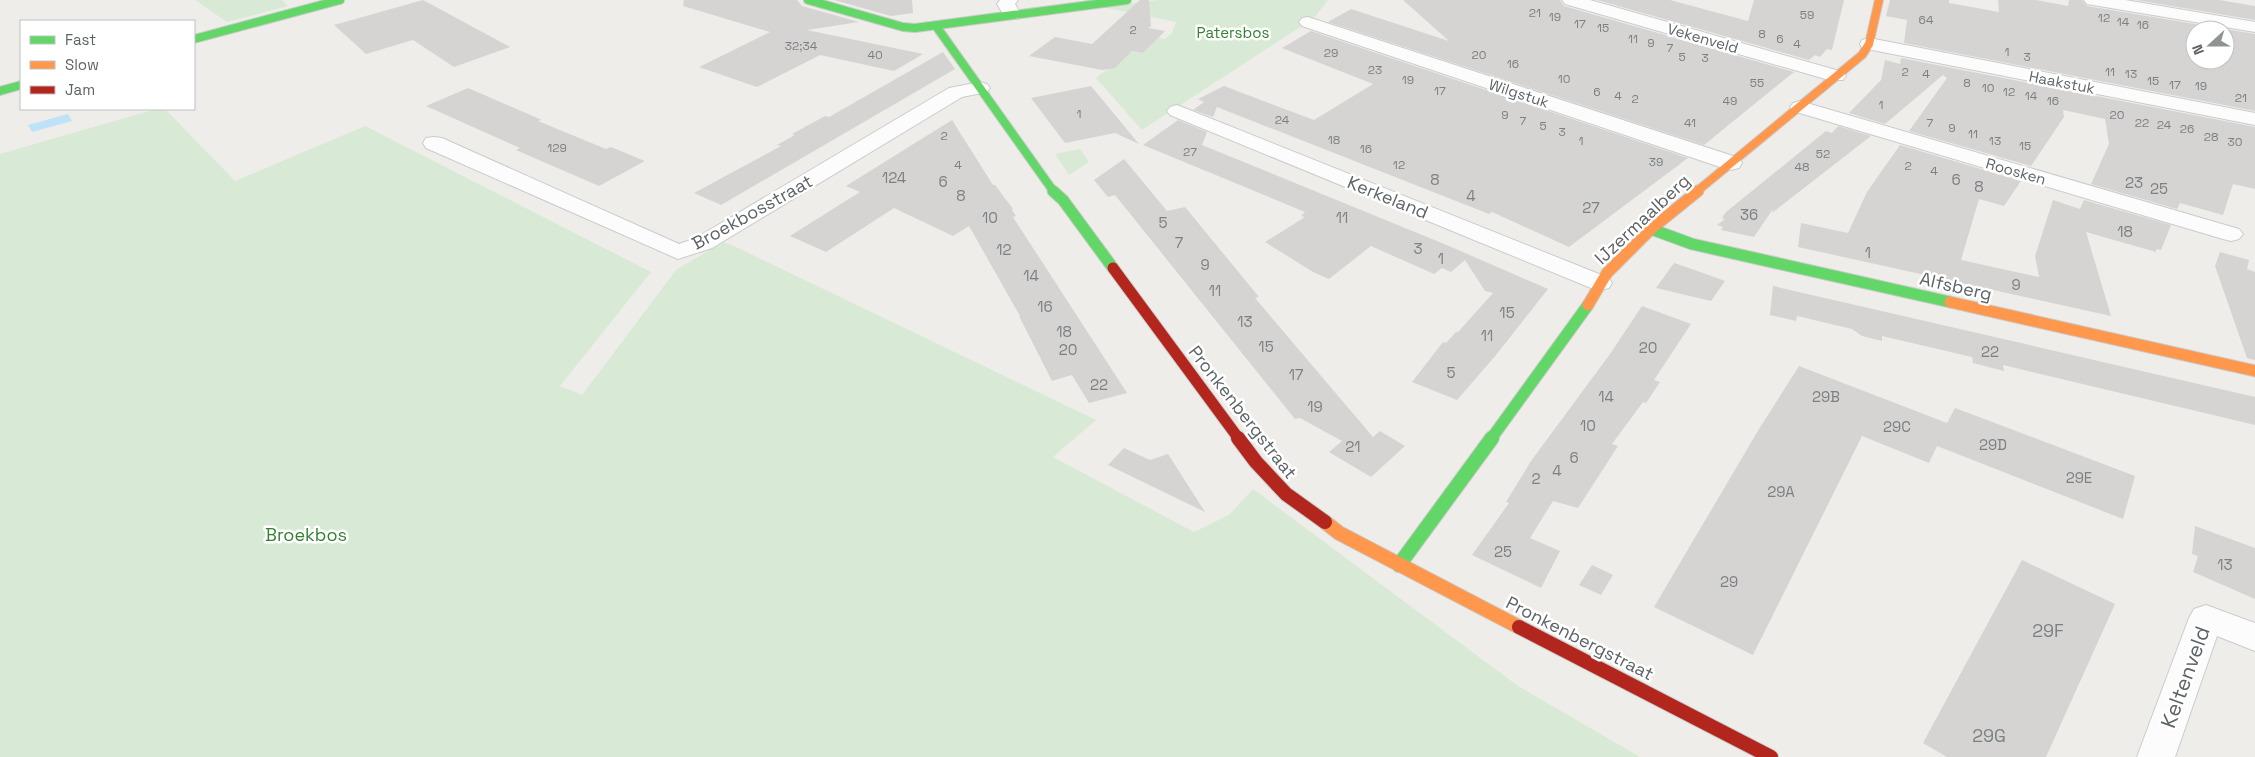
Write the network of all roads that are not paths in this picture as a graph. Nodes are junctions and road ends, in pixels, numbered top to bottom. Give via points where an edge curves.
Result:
1 (340, 0) edge
2 (808, 0) edge
3 (1127, 0) edge
4 (1571, 0) edge
5 (1879, 0) edge
6 (2094, 0) edge
7 (1011, 8) edge
8 (1308, 22) dead end
9 (936, 26) junction
10 (2255, 28) edge
11 (195, 39) edge
12 (1868, 44) junction
13 (1836, 76) junction
14 (20, 85) edge
15 (980, 88) junction
16 (0, 91) edge
17 (1800, 107) junction
18 (1177, 111) dead end
19 (2255, 119) edge
20 (434, 143) dead end
21 (1731, 163) junction
22 (1652, 229) junction
23 (2231, 234) dead end
24 (1600, 283) junction
25 (2255, 371) edge
26 (1399, 565) junction
27 (2255, 636) edge
28 (1771, 757) edge
29 (2156, 757) edge

1 - 11 street
2 - 9 street via 907,28
3 - 7 street
4 - 13 street, Vekenveld
5 - 12 street, IJzermaalberg
6 - 10 street
7 - 9 street
8 - 21 street, Wilgstuk
9 - 15 street, Pronkenbergstraat
12 - 13 street, IJzermaalberg via 1862,55
12 - 19 street, Haakstuk
13 - 17 street, IJzermaalberg
14 - 16 street
15 - 20 street, Broekbosstraat via 956,92 704,243 678,252
15 - 26 street, Pronkenbergstraat via 1256,462 1293,500 1339,533
17 - 21 street, IJzermaalberg
17 - 23 street, Roosken
18 - 24 street, Kerkeland
21 - 22 street, IJzermaalberg
22 - 24 street, IJzermaalberg
22 - 25 street, Alfsberg via 1692,244
24 - 26 street, IJzermaalberg via 1592,300
26 - 28 street, Pronkenbergstraat
27 - 29 street, Keltenveld via 2206,618

